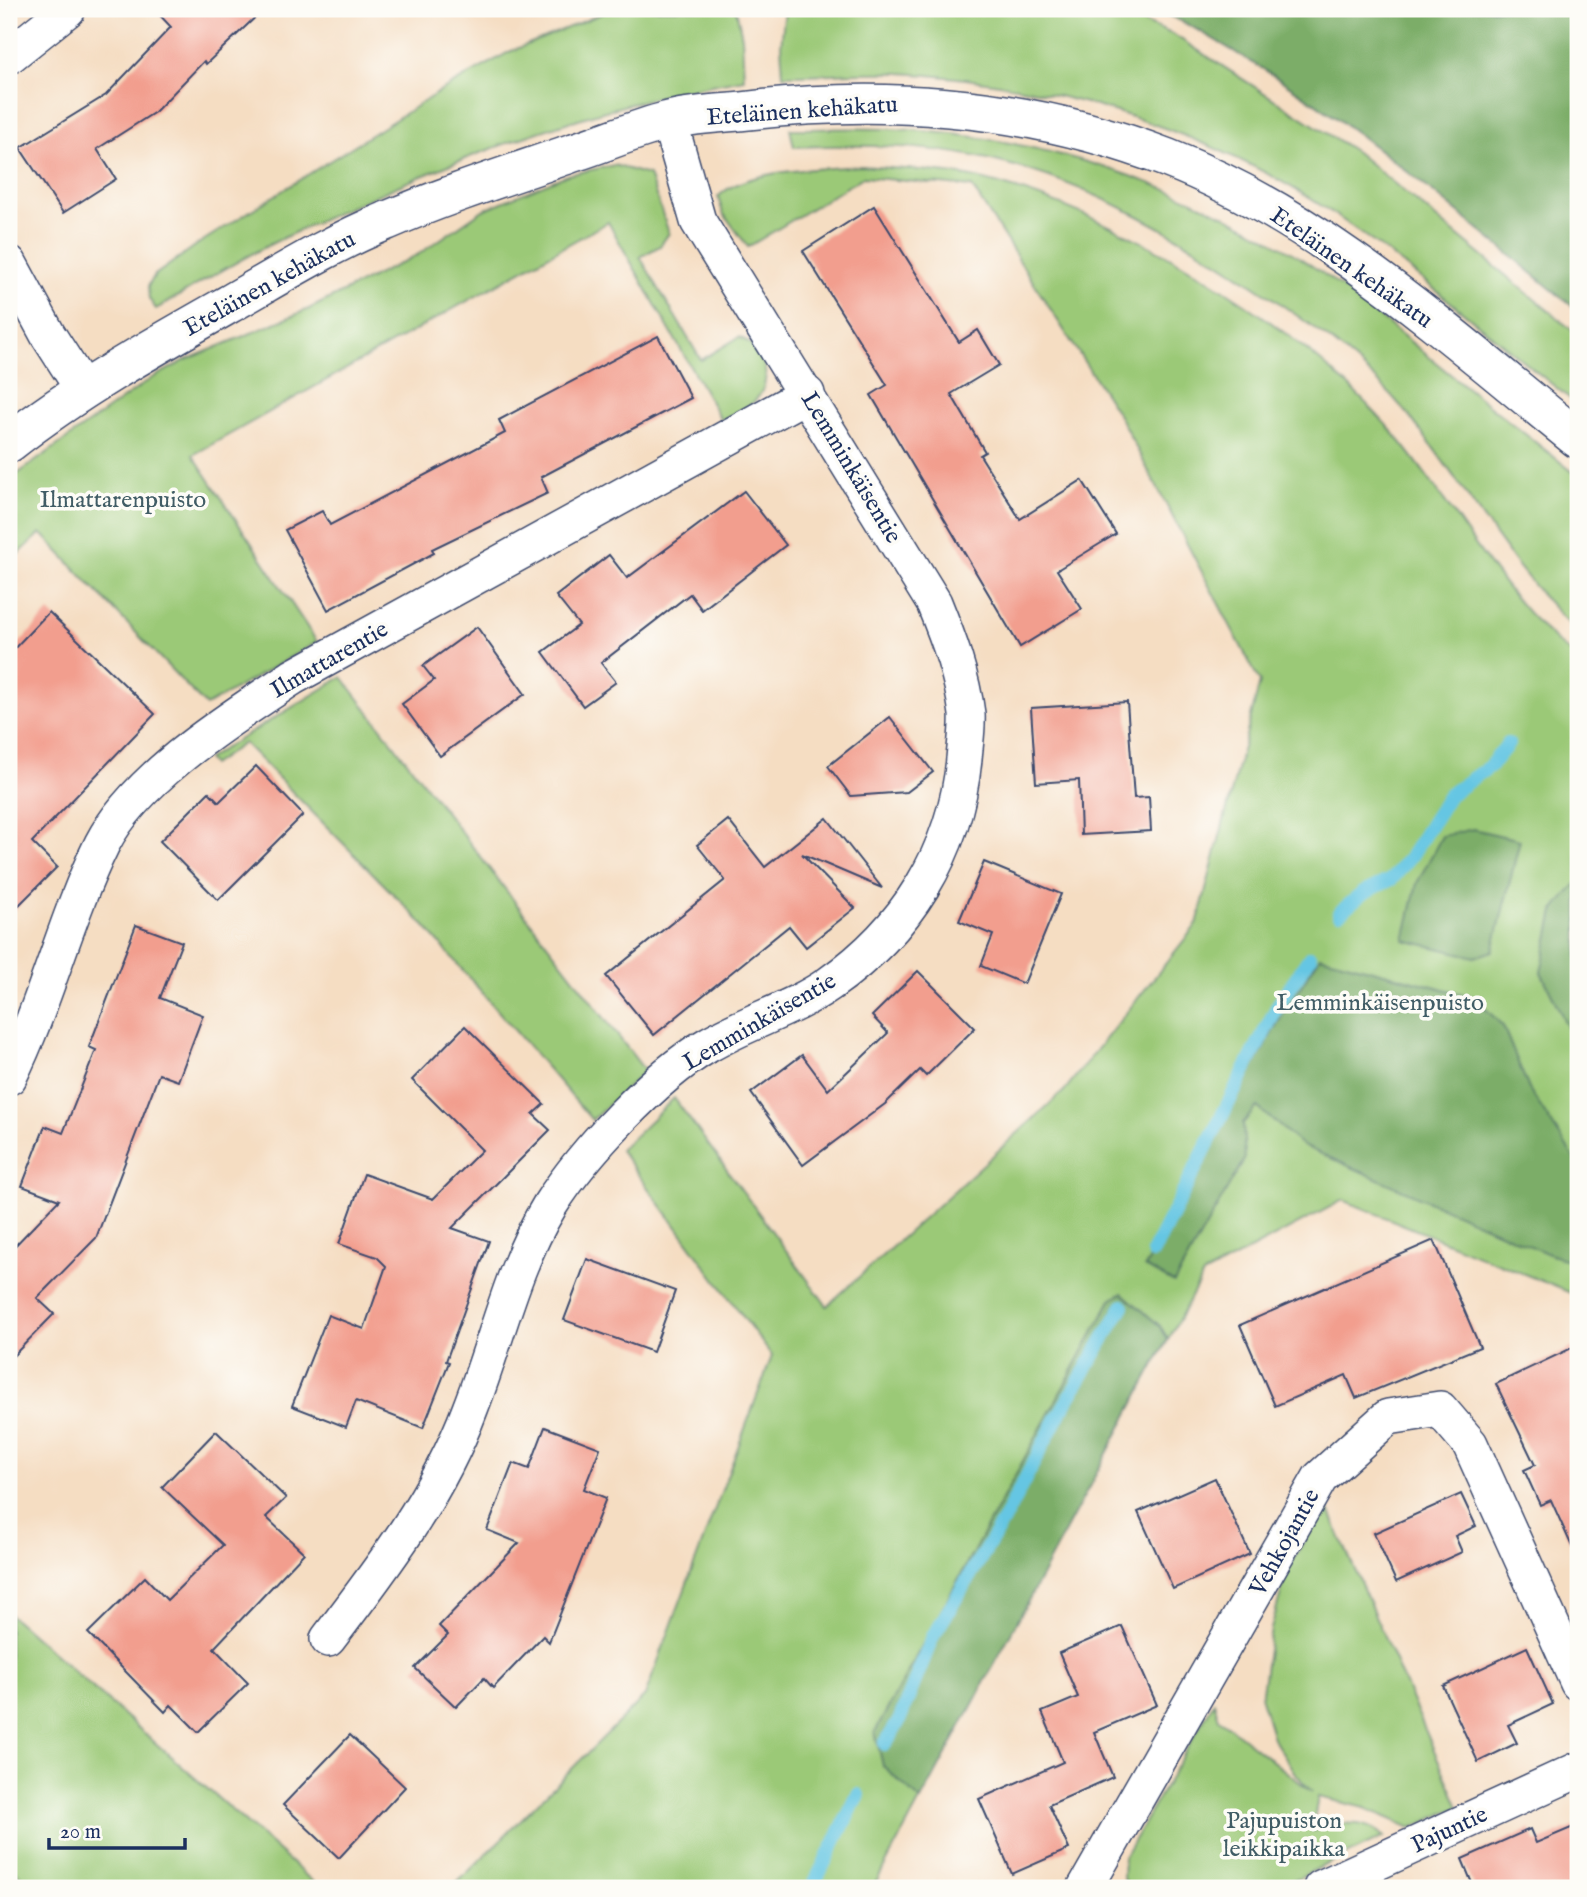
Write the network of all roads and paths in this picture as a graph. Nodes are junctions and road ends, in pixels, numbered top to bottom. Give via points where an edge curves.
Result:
1 (68, 9) edge
2 (9, 56) edge
3 (669, 120) junction
4 (9, 263) edge
5 (84, 391) junction
6 (807, 394) junction
7 (1578, 439) edge
8 (9, 443) edge
9 (9, 1077) edge
10 (328, 1639) dead end
11 (1578, 1683) edge
12 (1578, 1770) edge
13 (1085, 1888) edge
14 (1321, 1888) edge

1 - 2 street
3 - 5 street, Eteläinen kehäkatu via 466,188 381,222 313,256
3 - 6 street, Lemminkäisentie via 698,221
3 - 7 street, Eteläinen kehäkatu via 899,102 1030,120 1098,135 1168,158 1279,214 1379,280
4 - 5 street
5 - 8 street, Eteläinen kehäkatu
6 - 9 street, Ilmattarentie via 293,677 223,724 136,795 103,842
6 - 10 street, Lemminkäisentie via 934,603 956,658 967,718 960,799 931,876 878,946 827,986 707,1045 668,1074 590,1154 551,1204 519,1264 470,1411 432,1493
11 - 13 street, Vehkojantie via 1470,1444 1440,1409 1388,1417 1320,1478
12 - 14 street, Pajuntie

